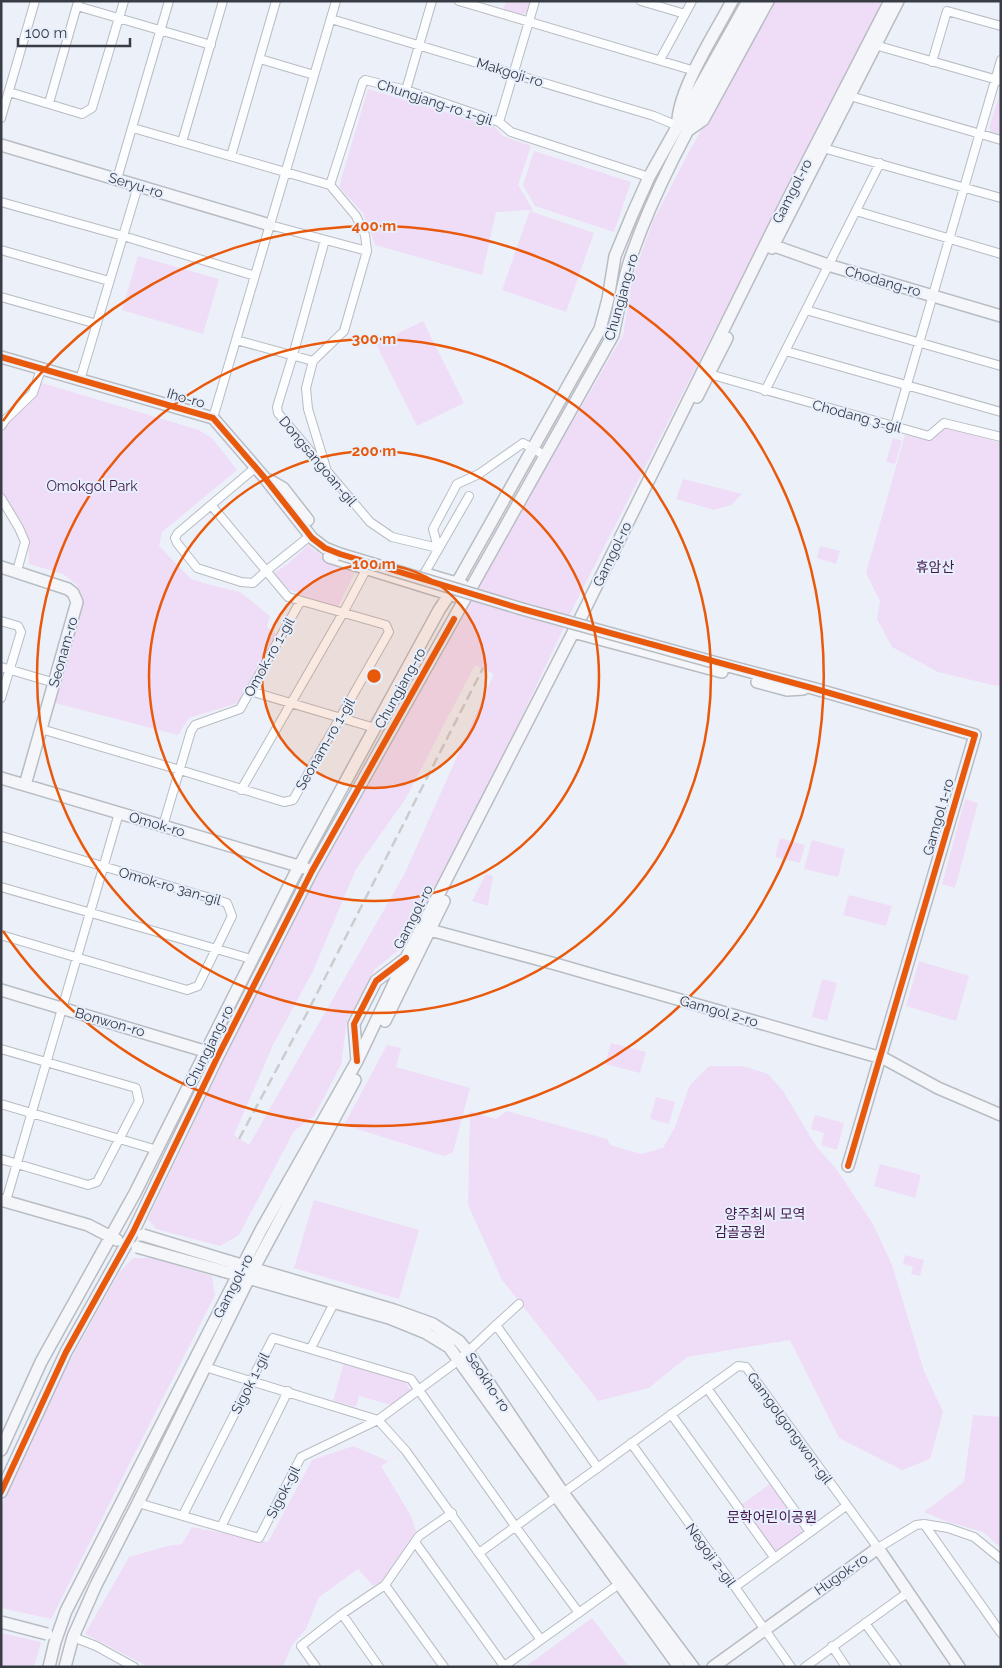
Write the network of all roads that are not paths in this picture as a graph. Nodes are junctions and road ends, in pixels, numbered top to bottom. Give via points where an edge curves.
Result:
1 (35, 1) edge
2 (124, 1) edge
3 (169, 1) edge
4 (223, 1) edge
5 (276, 1) edge
6 (336, 1) edge
7 (432, 1) edge
8 (459, 1) edge
9 (535, 1) edge
10 (641, 1) edge
11 (692, 1) edge
12 (732, 1) edge
13 (748, 1) edge
14 (759, 1) edge
15 (768, 1) edge
16 (890, 1) edge
17 (898, 1) edge
18 (77, 3) edge
19 (476, 4) edge
20 (685, 14) junction
21 (119, 18) junction
22 (331, 19) junction
23 (529, 22) junction
24 (1001, 26) edge
25 (160, 30) junction
26 (420, 44) junction
27 (211, 45) junction
28 (875, 45) junction
29 (260, 60) junction
30 (660, 60) junction
31 (1001, 60) edge
32 (932, 62) junction
33 (695, 71) junction
34 (514, 73) junction
35 (314, 75) junction
36 (998, 80) edge
37 (406, 90) junction
38 (9, 92) junction
39 (850, 96) junction
40 (49, 103) junction
41 (2, 113) edge
42 (499, 122) junction
43 (132, 128) junction
44 (682, 128) junction
45 (978, 134) junction
46 (1001, 140) edge
47 (182, 142) junction
48 (1, 145) edge
49 (823, 148) junction
50 (231, 156) junction
51 (880, 163) junction
52 (286, 172) junction
53 (649, 176) junction
54 (117, 179) junction
55 (330, 185) junction
56 (138, 186) junction
57 (963, 188) junction
58 (1001, 198) edge
59 (1, 202) edge
60 (856, 211) junction
61 (270, 225) junction
62 (122, 236) junction
63 (949, 239) junction
64 (325, 240) junction
65 (769, 245) junction
66 (1, 250) edge
67 (367, 251) junction
68 (1001, 254) edge
69 (828, 265) junction
70 (255, 276) junction
71 (109, 282) junction
72 (932, 296) junction
73 (1, 297) edge
74 (806, 310) junction
75 (1001, 316) edge
76 (96, 324) junction
77 (236, 340) junction
78 (918, 343) junction
79 (786, 351) junction
80 (294, 356) junction
81 (1, 357) edge
82 (313, 362) junction
83 (1001, 366) edge
84 (41, 369) junction
85 (709, 374) junction
86 (80, 380) junction
87 (906, 386) junction
88 (765, 391) junction
89 (1001, 412) edge
90 (213, 418) junction
91 (3, 421) edge
92 (895, 426) junction
93 (1001, 437) edge
94 (532, 448) junction
95 (546, 456) junction
96 (256, 467) junction
97 (327, 471) junction
98 (264, 476) junction
99 (470, 496) dead end
100 (1, 498) edge
101 (212, 506) junction
102 (1, 512) edge
103 (12, 516) junction
104 (305, 540) junction
105 (438, 548) junction
106 (1, 567) edge
107 (367, 568) junction
108 (266, 571) junction
109 (17, 572) junction
110 (424, 574) junction
111 (456, 583) junction
112 (471, 588) junction
113 (449, 595) junction
114 (464, 599) junction
115 (300, 602) junction
116 (343, 613) junction
117 (581, 621) junction
118 (1, 622) edge
119 (575, 633) junction
120 (713, 662) joint
121 (1, 667) edge
122 (10, 670) junction
123 (55, 682) junction
124 (812, 688) junction
125 (250, 691) junction
126 (1, 698) edge
127 (291, 703) junction
128 (340, 718) junction
129 (375, 728) junction
130 (41, 730) junction
131 (180, 770) junction
132 (1, 778) edge
133 (25, 785) junction
134 (241, 790) junction
135 (119, 813) junction
136 (163, 826) junction
137 (1, 836) edge
138 (103, 866) junction
139 (299, 866) junction
140 (312, 871) junction
141 (1, 887) edge
142 (89, 912) junction
143 (430, 930) junction
144 (1, 935) edge
145 (216, 949) junction
146 (77, 957) junction
147 (406, 958) junction
148 (251, 959) junction
149 (1, 990) edge
150 (61, 1007) junction
151 (1, 1048) edge
152 (206, 1050) junction
153 (218, 1056) junction
154 (881, 1058) junction
155 (45, 1061) junction
156 (357, 1061) junction
157 (1, 1104) edge
158 (31, 1113) junction
159 (1001, 1115) edge
160 (120, 1138) junction
161 (157, 1150) junction
162 (1, 1159) edge
163 (17, 1164) junction
164 (848, 1166) dead end
165 (3, 1200) edge
166 (114, 1232) junction
167 (138, 1233) junction
168 (132, 1245) junction
169 (225, 1266) junction
170 (246, 1272) junction
171 (334, 1302) junction
172 (519, 1304) dead end
173 (496, 1325) junction
174 (311, 1348) junction
175 (468, 1352) junction
176 (459, 1360) junction
177 (205, 1367) junction
178 (252, 1381) junction
179 (707, 1388) junction
180 (419, 1390) junction
181 (288, 1391) junction
182 (671, 1414) junction
183 (378, 1420) junction
184 (630, 1444) junction
185 (1, 1450) edge
186 (598, 1468) junction
187 (1, 1492) edge
188 (559, 1495) junction
189 (138, 1502) junction
190 (846, 1506) junction
191 (452, 1513) junction
192 (183, 1515) junction
193 (924, 1524) junction
194 (515, 1526) junction
195 (221, 1527) junction
196 (810, 1532) junction
197 (415, 1542) junction
198 (878, 1548) junction
199 (480, 1553) junction
200 (774, 1557) junction
201 (1001, 1559) edge
202 (619, 1584) junction
203 (385, 1585) junction
204 (735, 1587) junction
205 (907, 1593) junction
206 (579, 1613) junction
207 (342, 1614) junction
208 (1, 1622) edge
209 (865, 1623) junction
210 (764, 1630) junction
211 (1001, 1633) edge
212 (52, 1634) junction
213 (73, 1637) junction
214 (541, 1640) junction
215 (832, 1646) junction
216 (119, 1663) edge
217 (441, 1666) edge
218 (503, 1666) edge
219 (48, 1667) edge
220 (64, 1667) edge
221 (134, 1667) edge
222 (316, 1667) edge
223 (380, 1667) edge
224 (680, 1667) edge
225 (693, 1667) edge
226 (713, 1667) edge
227 (791, 1667) edge
228 (804, 1667) edge
229 (846, 1667) edge
230 (897, 1667) edge
231 (959, 1667) edge

1 - 38 street
2 - 21 street
3 - 25 street
4 - 27 street
5 - 29 street
6 - 22 street
7 - 26 street
8 - 19 street
9 - 23 street
10 - 20 street
11 - 20 street
12 - 33 main road
13 - 44 main road, Chungjang-ro
14 - 44 main road, Chungjang-ro
15 - 44 main road via 703,120
16 - 65 main road, Gamgol-ro via 843,89
17 - 28 main road, Gamgol-ro
18 - 21 street
18 - 40 street
19 - 23 street
20 - 30 street
21 - 25 street
21 - 40 street via 92,108 82,114
22 - 26 street, Makgoji-ro
22 - 35 street
23 - 30 street
23 - 34 street
24 - 32 street via 947,11
25 - 27 street
25 - 43 street
26 - 34 street, Makgoji-ro
26 - 37 street
27 - 47 street
28 - 32 street
28 - 39 main road, Gamgol-ro
29 - 35 street
29 - 50 street
30 - 33 street
31 - 36 street
32 - 36 street
33 - 44 main road via 679,107
34 - 42 street
34 - 44 street, Makgoji-ro via 654,116
35 - 52 street
36 - 45 street
37 - 42 street, Chungjang-ro 1-gil
37 - 55 street, Chungjang-ro 1-gil via 366,80 363,82
38 - 40 street
38 - 41 street
39 - 45 street
39 - 49 main road, Gamgol-ro
42 - 53 street, Chungjang-ro 1-gil via 511,132
43 - 47 street
43 - 54 street
44 - 53 main road, Chungjang-ro
44 - 95 main road, Chungjang-ro via 630,259 613,335
45 - 46 street
45 - 57 street
47 - 50 street
48 - 54 main road, Seryu-ro
49 - 51 street
49 - 65 main road, Gamgol-ro
50 - 52 street
51 - 57 street
51 - 60 street
52 - 55 street
52 - 61 street
53 - 94 main road, Chungjang-ro via 615,256 600,330
54 - 56 main road, Seryu-ro
55 - 67 street via 356,216 365,235
56 - 61 main road, Seryu-ro
56 - 62 street
57 - 58 street
57 - 63 street
59 - 62 street
60 - 63 street
60 - 69 street
61 - 64 street
61 - 70 street
62 - 70 street
62 - 71 street
63 - 68 street
63 - 72 street
64 - 67 street
64 - 80 street, Dongsangoan-gil
65 - 69 main road, Chodang-ro
65 - 85 main road, Gamgol-ro
65 - 117 main road, Gamgol-ro
66 - 71 street
67 - 82 street via 344,331
69 - 72 main road, Chodang-ro
69 - 74 street
70 - 77 street
71 - 76 street
72 - 75 main road, Chodang-ro
72 - 78 street
73 - 76 street
74 - 78 street
74 - 79 street
76 - 86 street
77 - 80 street
77 - 90 street
78 - 83 street
78 - 87 street
79 - 87 street
79 - 88 street
80 - 82 street
80 - 97 street, Dongsangoan-gil via 277,407 278,413
81 - 84 main road, Iho-ro
82 - 97 street via 306,388 308,409
84 - 86 main road, Iho-ro
84 - 91 street via 33,393
85 - 88 street, Chodang 3-gil
85 - 117 main road, Gamgol-ro
86 - 90 main road, Iho-ro
87 - 89 street
87 - 92 street
88 - 92 street, Chodang 3-gil
90 - 96 main road, Iho-ro
92 - 93 street, Chodang 3-gil via 929,436 944,423
94 - 95 street
94 - 105 street via 523,444 479,474 457,484 432,529
94 - 111 main road, Chungjang-ro
95 - 112 main road, Chungjang-ro
96 - 98 main road, Iho-ro
96 - 101 street
97 - 105 street, Dongsangoan-gil via 370,522 392,536
98 - 104 main road via 269,492
98 - 110 main road via 283,488 316,532 328,542 342,550
98 - 120 main road, Iho-ro, bridge via 312,538 325,548 532,612
99 - 105 street
100 - 103 street
101 - 108 street, Seonam-ro 1-gil
101 - 108 street via 178,532 176,543 197,568 241,582 253,583
102 - 103 street
103 - 109 street via 25,542
104 - 107 main road via 333,559
104 - 108 street
105 - 110 street
106 - 109 main road, Seonam-ro
107 - 113 main road
107 - 116 street
108 - 115 street, Seonam-ro 1-gil via 288,597
109 - 123 main road, Seonam-ro via 74,593 77,602
110 - 111 main road
111 - 112 main road
111 - 113 main road, Chungjang-ro
112 - 114 main road, Chungjang-ro
113 - 114 main road
113 - 129 main road, Chungjang-ro
114 - 140 main road, Chungjang-ro
115 - 116 street, Seonam-ro 1-gil
115 - 125 street, Omok-ro 1-gil
116 - 127 street
116 - 128 street, Seonam-ro 1-gil via 386,626 389,632
117 - 119 main road, Gamgol-ro
117 - 124 main road via 792,677
118 - 122 street via 18,626 21,632
119 - 124 main road via 787,690
119 - 143 main road, Gamgol-ro
119 - 147 main road, Gamgol-ro
120 - 124 main road, Gamgol 1-ro
121 - 122 street
122 - 123 street
122 - 126 street
123 - 130 main road, Seonam-ro
124 - 154 main road, Gamgol 1-ro via 975,735
125 - 127 street
125 - 131 street, Omok-ro 1-gil via 240,709 195,726
127 - 128 street
127 - 134 street
128 - 129 street
128 - 134 street, Seonam-ro 1-gil via 293,800 284,802
129 - 139 main road, Chungjang-ro
130 - 131 street, Seonam-ro 1-gil
130 - 133 main road, Seonam-ro
131 - 134 street, Seonam-ro 1-gil
131 - 136 street, Omok-ro 1-gil
132 - 133 main road, Omok-ro
133 - 135 main road, Omok-ro
135 - 136 main road, Omok-ro
135 - 138 street
136 - 139 main road, Omok-ro
137 - 138 street, Omok-ro 3an-gil
138 - 142 street
138 - 145 street, Omok-ro 3an-gil via 228,903 232,916
139 - 140 main road, Omok-ro
139 - 148 main road, Chungjang-ro
140 - 153 main road, Chungjang-ro
141 - 142 street
142 - 145 street
142 - 146 street
143 - 154 main road, Gamgol 2-ro
143 - 170 main road, Gamgol-ro via 337,1114
144 - 146 street, Omok-ro 3an-gil
145 - 146 street, Omok-ro 3an-gil via 198,986 187,990
145 - 148 street
146 - 150 street
147 - 156 main road, Gamgol-ro
147 - 156 main road via 376,981 354,1024
148 - 152 main road, Chungjang-ro
149 - 150 main road, Bonwon-ro
150 - 152 main road, Bonwon-ro
150 - 155 street
151 - 155 street
152 - 153 main road, Bonwon-ro
152 - 161 main road, Chungjang-ro
153 - 167 main road, Chungjang-ro
154 - 159 main road, Gamgol 2-ro via 938,1088
154 - 164 main road, Gamgol 1-ro
155 - 158 street
155 - 160 street via 136,1088 139,1101
156 - 170 main road, Gamgol-ro via 261,1230
157 - 158 street
158 - 160 street
158 - 163 street
160 - 161 street
160 - 163 street via 98,1182 88,1185
161 - 166 main road, Chungjang-ro
162 - 163 street
163 - 165 street
165 - 166 main road, Seokho-ro
166 - 167 main road, Seokho-ro
166 - 168 main road, Seokho-ro
166 - 185 main road, Chungjang-ro via 41,1362
167 - 168 main road, Chungjang-ro
167 - 169 main road, Seokho-ro, bridge
168 - 169 main road, Seokho-ro, bridge
168 - 187 main road, Chungjang-ro via 66,1352
169 - 170 main road, Seokho-ro
170 - 171 main road, Seokho-ro
170 - 175 main road, Seokho-ro via 394,1310 433,1324 459,1341
170 - 177 main road, Gamgol-ro
170 - 212 main road, Gamgol-ro
171 - 174 street
171 - 176 main road, Seokho-ro via 390,1318 426,1333 449,1347
172 - 173 street, Sigok-gil
173 - 175 street, Sigok-gil
173 - 186 street
174 - 178 street, Sigok 1-gil via 273,1338
174 - 180 street, Sigok 1-gil via 412,1379
175 - 176 street, Sigok-gil
175 - 188 main road, Seokho-ro
176 - 180 street, Sigok-gil
176 - 188 main road, Seokho-ro
177 - 178 street
177 - 189 main road, Gamgol-ro
178 - 181 street
178 - 192 street, Sigok 1-gil
179 - 182 street, Gamgolgongwon-gil
179 - 190 street, Gamgolgongwon-gil via 738,1366 746,1367
179 - 196 street
180 - 183 street, Sigok-gil
180 - 194 street, Sigok 1-gil
181 - 183 street
181 - 195 street
182 - 184 street, Gamgolgongwon-gil
182 - 200 street
183 - 191 street via 406,1451
183 - 195 street, Sigok-gil via 301,1457 259,1538
184 - 186 street, Gamgolgongwon-gil
184 - 204 street, Negoji 2-gil
186 - 188 street, Gamgolgongwon-gil
188 - 194 street, Gamgolgongwon-gil
188 - 202 main road, Seokho-ro
188 - 225 main road, Seokho-ro
189 - 192 street, Sigok-gil
189 - 213 main road, Gamgol-ro
190 - 196 street
190 - 198 street, Gamgolgongwon-gil
191 - 197 street
191 - 199 street
192 - 195 street, Sigok-gil
193 - 198 street via 916,1525
193 - 201 street via 974,1537
193 - 211 street
194 - 199 street, Gamgolgongwon-gil
194 - 206 street, Sigok 1-gil
196 - 200 street
197 - 203 street
197 - 218 street
198 - 205 main road, Hugok-ro
198 - 210 main road, Hugok-ro
199 - 214 street
200 - 204 street
202 - 206 street
202 - 224 main road, Seokho-ro
203 - 207 street
203 - 217 street
204 - 210 street, Negoji 2-gil
205 - 209 street
205 - 231 main road, Hugok-ro
206 - 214 street
207 - 222 street via 301,1646
207 - 223 street
208 - 212 main road, bridge
209 - 215 street
209 - 230 street
210 - 226 main road, Hugok-ro
210 - 227 street, Negoji 2-gil
212 - 213 main road
212 - 219 main road, Gamgol-ro
213 - 216 street via 96,1646
213 - 220 main road, Gamgol-ro
214 - 218 street
215 - 228 street
215 - 229 street
216 - 221 street

